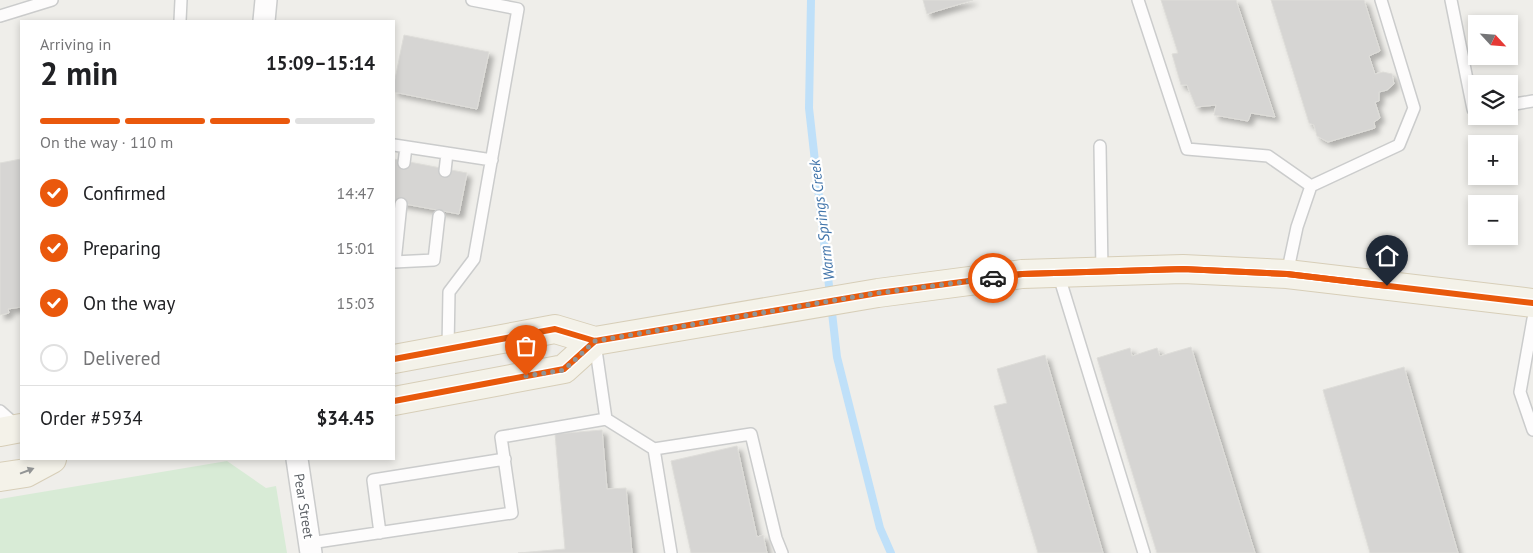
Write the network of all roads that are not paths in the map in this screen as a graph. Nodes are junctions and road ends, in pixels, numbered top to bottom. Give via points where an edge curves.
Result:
1 (52, 0) edge
2 (181, 0) edge
3 (266, 0) edge
4 (472, 0) edge
5 (1138, 0) edge
6 (1380, 0) edge
7 (1450, 0) edge
8 (0, 16) edge
9 (180, 20) edge
10 (264, 20) edge
11 (1468, 85) edge
12 (1533, 101) edge
13 (1518, 103) edge
14 (395, 145) edge
15 (1100, 146) dead end
16 (406, 147) junction
17 (447, 153) junction
18 (492, 160) junction
19 (404, 163) dead end
20 (445, 172) dead end
21 (1311, 186) junction
22 (401, 204) dead end
23 (439, 216) dead end
24 (395, 254) edge
25 (395, 262) edge
26 (1102, 272) junction
27 (1058, 273) junction
28 (1287, 274) junction
29 (1533, 303) edge
30 (1533, 319) edge
31 (595, 341) junction
32 (448, 348) junction
33 (395, 359) edge
34 (395, 401) edge
35 (606, 419) junction
36 (1533, 430) edge
37 (654, 449) junction
38 (505, 459) junction
39 (50, 460) edge
40 (297, 460) edge
41 (0, 477) edge
42 (380, 533) junction
43 (310, 548) edge
44 (672, 553) edge
45 (782, 553) edge
46 (1144, 553) edge

1 - 8 lane
2 - 9 lane
3 - 10 street
4 - 18 lane via 518,9
5 - 21 lane via 1187,149 1268,156
6 - 21 lane via 1414,108 1399,145
7 - 11 lane
12 - 13 lane
14 - 16 lane
15 - 26 lane
16 - 17 lane
16 - 19 lane
17 - 18 lane
17 - 20 lane
18 - 32 lane via 474,259 449,292
21 - 28 lane via 1297,227
22 - 24 lane
23 - 25 lane via 434,260
26 - 27 main road
26 - 28 main road via 1183,269
27 - 31 main road via 1022,274 878,293
27 - 46 lane
28 - 29 main road
30 - 36 lane via 1520,392
31 - 32 main road via 555,329
31 - 34 main road via 564,370
31 - 35 lane
32 - 33 main road
35 - 37 lane
35 - 38 lane via 501,437
37 - 44 lane
37 - 45 lane via 751,434
38 - 42 lane via 373,480
38 - 42 lane via 512,513
41 -> 39 main road via 26,473
40 - 43 street, Pear Street
42 - 43 lane

